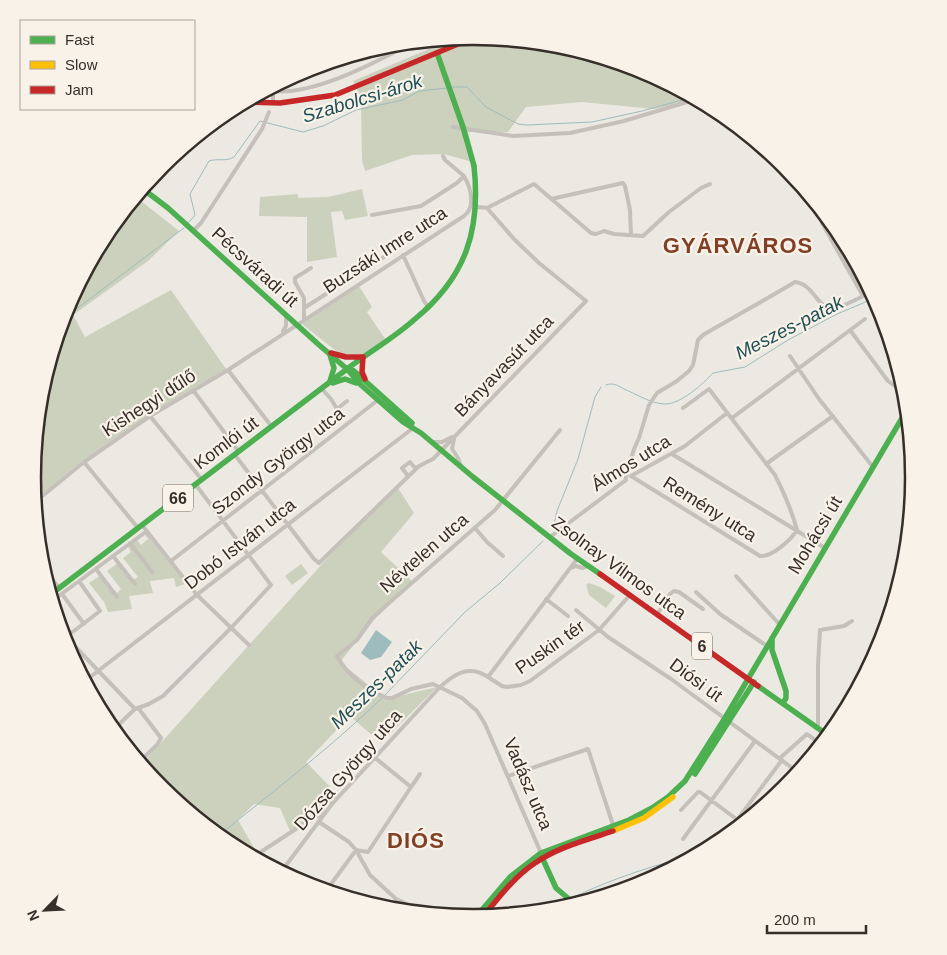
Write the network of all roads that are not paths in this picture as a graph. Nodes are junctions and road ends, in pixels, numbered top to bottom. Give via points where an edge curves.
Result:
1 (454, 46) edge
2 (437, 53) junction
3 (390, 54) edge
4 (283, 89) edge
5 (273, 95) edge
6 (685, 101) edge
7 (259, 102) edge
8 (273, 102) junction
9 (269, 112) dead end
10 (453, 127) dead end
11 (443, 156) dead end
12 (464, 176) junction
13 (710, 184) dead end
14 (148, 193) edge
15 (551, 199) junction
16 (477, 207) junction
17 (487, 208) junction
18 (372, 215) dead end
19 (822, 223) dead end
20 (193, 231) junction
21 (631, 235) junction
22 (394, 250) dead end
23 (403, 255) junction
24 (311, 268) dead end
25 (863, 296) joint
26 (304, 308) junction
27 (429, 308) junction
28 (286, 316) junction
29 (304, 319) junction
30 (865, 320) dead end
31 (296, 324) junction
32 (850, 330) junction
33 (282, 333) junction
34 (328, 352) junction
35 (790, 356) dead end
36 (363, 357) junction
37 (798, 368) junction
38 (348, 369) junction
39 (228, 370) junction
40 (364, 383) junction
41 (896, 386) edge
42 (324, 387) junction
43 (193, 390) junction
44 (378, 400) junction
45 (347, 401) dead end
46 (683, 408) dead end
47 (727, 413) junction
48 (150, 416) junction
49 (833, 416) junction
50 (732, 418) junction
51 (901, 419) edge
52 (272, 427) junction
53 (413, 428) junction
54 (560, 430) dead end
55 (421, 433) junction
56 (456, 435) junction
57 (431, 442) junction
58 (441, 450) junction
59 (237, 454) junction
60 (672, 454) junction
61 (84, 462) junction
62 (766, 464) junction
63 (873, 467) junction
64 (462, 468) junction
65 (416, 469) junction
66 (408, 476) junction
67 (631, 476) junction
68 (202, 480) junction
69 (625, 481) junction
70 (196, 484) junction
71 (263, 490) junction
72 (42, 497) edge
73 (502, 500) junction
74 (223, 520) junction
75 (288, 525) junction
76 (140, 526) junction
77 (475, 528) junction
78 (797, 530) junction
79 (147, 531) junction
80 (550, 537) junction
81 (130, 543) junction
82 (826, 548) junction
83 (248, 555) junction
84 (113, 556) junction
85 (503, 556) dead end
86 (577, 559) junction
87 (170, 561) junction
88 (588, 566) junction
89 (96, 569) junction
90 (568, 571) junction
91 (152, 572) dead end
92 (736, 576) dead end
93 (79, 581) junction
94 (55, 583) edge
95 (135, 584) dead end
96 (61, 591) junction
97 (57, 592) edge
98 (696, 592) dead end
99 (58, 595) edge
100 (197, 595) junction
101 (629, 596) junction
102 (117, 597) dead end
103 (546, 599) junction
104 (703, 609) dead end
105 (576, 610) dead end
106 (656, 615) junction
107 (568, 616) dead end
108 (852, 621) dead end
109 (84, 624) junction
110 (780, 625) junction
111 (231, 628) junction
112 (599, 630) junction
113 (71, 634) edge
114 (772, 636) junction
115 (250, 645) dead end
116 (76, 647) edge
117 (765, 648) junction
118 (774, 655) junction
119 (98, 670) junction
120 (90, 677) edge
121 (488, 677) junction
122 (747, 678) junction
123 (754, 682) junction
124 (439, 688) junction
125 (783, 703) junction
126 (137, 709) junction
127 (727, 720) junction
128 (119, 725) edge
129 (818, 728) junction
130 (823, 732) edge
131 (816, 740) edge
132 (755, 741) junction
133 (374, 757) junction
134 (144, 758) edge
135 (781, 759) junction
136 (793, 768) edge
137 (420, 774) dead end
138 (508, 776) junction
139 (411, 787) junction
140 (712, 800) junction
141 (681, 810) dead end
142 (326, 812) junction
143 (739, 818) edge
144 (738, 820) edge
145 (319, 822) junction
146 (614, 828) junction
147 (683, 839) dead end
148 (356, 850) junction
149 (259, 853) edge
150 (541, 856) junction
151 (285, 866) edge
152 (331, 885) edge
153 (568, 899) edge
154 (407, 904) edge
155 (490, 909) edge
156 (482, 910) edge

1 - 2 main road
2 - 8 main road via 335,95
2 - 16 main road, Komlói út, bridge via 474,166
3 - 4 street via 326,82 300,90
5 - 8 street
6 - 10 street via 624,121 570,134 513,136
7 - 8 main road
9 - 20 street
11 - 12 street
12 - 18 street via 421,206
12 - 23 street, Buzsáki Imre utca via 471,199 470,212
13 - 21 street via 669,212 644,236
14 - 20 main road, Pécsváradi út / 6
15 - 17 street via 534,184
15 - 21 street via 592,234 604,231
15 - 21 street via 623,184 630,210
16 - 17 street
16 - 27 main road, Komlói út via 472,239 462,264 448,287
17 - 56 street, Bányavasút utca via 539,263 586,301
19 - 25 street
20 - 28 main road, Pécsváradi út / 6
22 - 26 street
23 - 27 street
23 - 29 street, Buzsáki Imre utca
24 - 26 street via 295,278 304,298
25 - 69 street via 832,311 819,302 805,284 795,282 703,335 698,340 690,371 657,393 650,404
26 - 29 street
27 - 36 main road, Komlói út
28 - 31 main road, Pécsváradi út / 6
28 - 33 street
29 - 31 street, Buzsáki Imre utca
30 - 32 street
31 - 33 street, Kishegyi dűlő
31 - 34 main road, Pécsváradi út / 6
32 - 37 street
32 - 41 street
33 - 39 street, Kishegyi dűlő
34 - 36 main road
34 - 38 main road, Pécsváradi út / 6
34 - 42 main road via 334,372
35 - 37 street
36 - 38 main road, Komlói út
36 - 40 main road
37 - 49 street
37 - 50 street
38 - 40 main road, Zsolnay Vilmos utca / 6
38 - 42 main road, Komlói út / 66
39 - 43 street, Kishegyi dűlő
39 - 52 street
40 - 42 main road via 345,379
40 - 44 main road, Zsolnay Vilmos utca / 6
40 - 55 main road, Zsolnay Vilmos utca / 6
42 - 45 street via 337,408
42 - 52 main road, Komlói út / 66
43 - 48 street, Kishegyi dűlő
43 - 59 street
44 - 53 main road, Zsolnay Vilmos utca / 6
44 - 71 street, Szondy György utca
46 - 47 street via 709,389
47 - 50 street
47 - 60 street, Álmos utca
48 - 61 street, Kishegyi dűlő
48 - 68 street
49 - 62 street
49 - 63 street
50 - 62 street
51 - 63 main road, Mohácsi út
52 - 59 main road, Komlói út / 66
53 - 55 main road, Zsolnay Vilmos utca / 6
53 - 75 street, Dobó István utca
54 - 73 street, Névtelen utca
55 - 57 main road, Zsolnay Vilmos utca / 6
56 - 57 street via 442,442
56 - 58 street, Bányavasút utca
56 - 64 street via 451,446
57 - 58 main road, Zsolnay Vilmos utca / 6
58 - 64 main road, Zsolnay Vilmos utca / 6
58 - 65 street, Bányavasút utca
59 - 68 main road, Komlói út / 66
59 - 71 street
60 - 67 street, Álmos utca
60 - 78 street
61 - 72 street, Kishegyi dűlő
61 - 76 street
62 - 78 street via 780,485
63 - 82 main road, Mohácsi út
64 - 73 main road, Zsolnay Vilmos utca / 6
65 - 66 street
65 - 66 street via 410,462 402,468
66 - 75 street via 319,563
67 - 69 street, Álmos utca
67 - 78 street, Remény utca via 762,557 791,540
68 - 70 main road, Komlói út / 66
69 - 80 street, Álmos utca
70 - 74 street
70 - 76 main road, Komlói út / 66
71 - 74 street, Szondy György utca
71 - 75 street
73 - 77 street, Névtelen utca
73 - 80 main road, Zsolnay Vilmos utca / 6
74 - 83 street
74 - 87 street, Szondy György utca
75 - 83 street, Dobó István utca
76 - 79 street
76 - 96 main road, Komlói út / 66
77 - 85 street
77 - 124 street, Névtelen utca via 373,617 356,640 338,656 351,676 384,697 392,698 427,684
78 - 82 street
79 - 81 street
79 - 87 street
80 - 86 main road, Zsolnay Vilmos utca / 6
81 - 84 street
81 - 91 street
82 - 110 main road, Mohácsi út
83 - 100 street, Dobó István utca
83 - 111 street via 271,583
84 - 89 street
84 - 95 street
86 - 88 main road, Zsolnay Vilmos utca / 6
86 - 90 street, Puskin tér
87 - 100 street
88 - 90 street via 576,566
88 - 101 main road, Zsolnay Vilmos utca / 6
89 - 93 street
89 - 102 street
90 - 103 street, Puskin tér
92 - 110 street
93 - 96 street
93 - 109 street via 100,611
94 - 96 street
96 - 97 main road, Komlói út / 66
96 - 99 street
96 - 109 street
98 - 117 street
100 - 111 street
100 - 119 street, Dobó István utca
101 - 106 main road, Zsolnay Vilmos utca / 6
101 - 112 street, Puskin tér
103 - 107 street
103 - 121 street, Puskin tér
104 - 106 street via 674,591
105 - 112 street, Diósi út
106 - 122 main road, Zsolnay Vilmos utca / 6
108 - 129 street via 842,627 820,630
109 - 113 street
110 - 114 main road, Mohácsi út
111 - 115 street
111 - 126 street via 163,696
112 - 121 street, Puskin tér via 546,671 520,685 502,686
112 - 127 street, Diósi út
114 - 117 main road, Mohácsi út
114 - 118 main road
116 - 119 street
117 - 118 main road
117 - 122 main road, Mohácsi út
118 - 125 main road via 786,691
119 - 120 street, Dobó István utca
119 - 126 street
121 - 124 street, Dózsa György utca via 475,670 462,672
122 - 123 main road, Zsolnay Vilmos utca / 6
122 - 127 main road, Mohácsi út
123 - 125 main road, Zsolnay Vilmos utca / 6
123 - 127 main road
124 - 133 street, Dózsa György utca
124 - 138 street, Vadász utca via 462,698 477,711
125 - 129 main road, Zsolnay Vilmos utca / 6
126 - 128 street
126 - 134 street via 161,738
127 - 132 street, Diósi út
127 - 146 main road via 694,769 673,792 644,813
129 - 130 main road, Zsolnay Vilmos utca / 6
131 - 135 street via 809,733
132 - 135 street, Diósi út
132 - 140 street
133 - 139 street
133 - 142 street, Dózsa György utca
135 - 136 street, Diósi út
135 - 143 street
137 - 139 street
138 - 146 street via 588,749
138 - 150 street, Vadász utca
139 - 148 street via 368,852
140 - 141 street via 698,792
140 - 144 street
140 - 147 street
142 - 145 street, Dózsa György utca
142 - 149 street
145 - 148 street
145 - 151 street, Dózsa György utca
146 - 150 main road
148 - 152 street
148 - 154 street via 380,886
150 - 153 main road, Vadász utca via 554,886
150 - 155 main road
150 - 156 main road via 510,877

